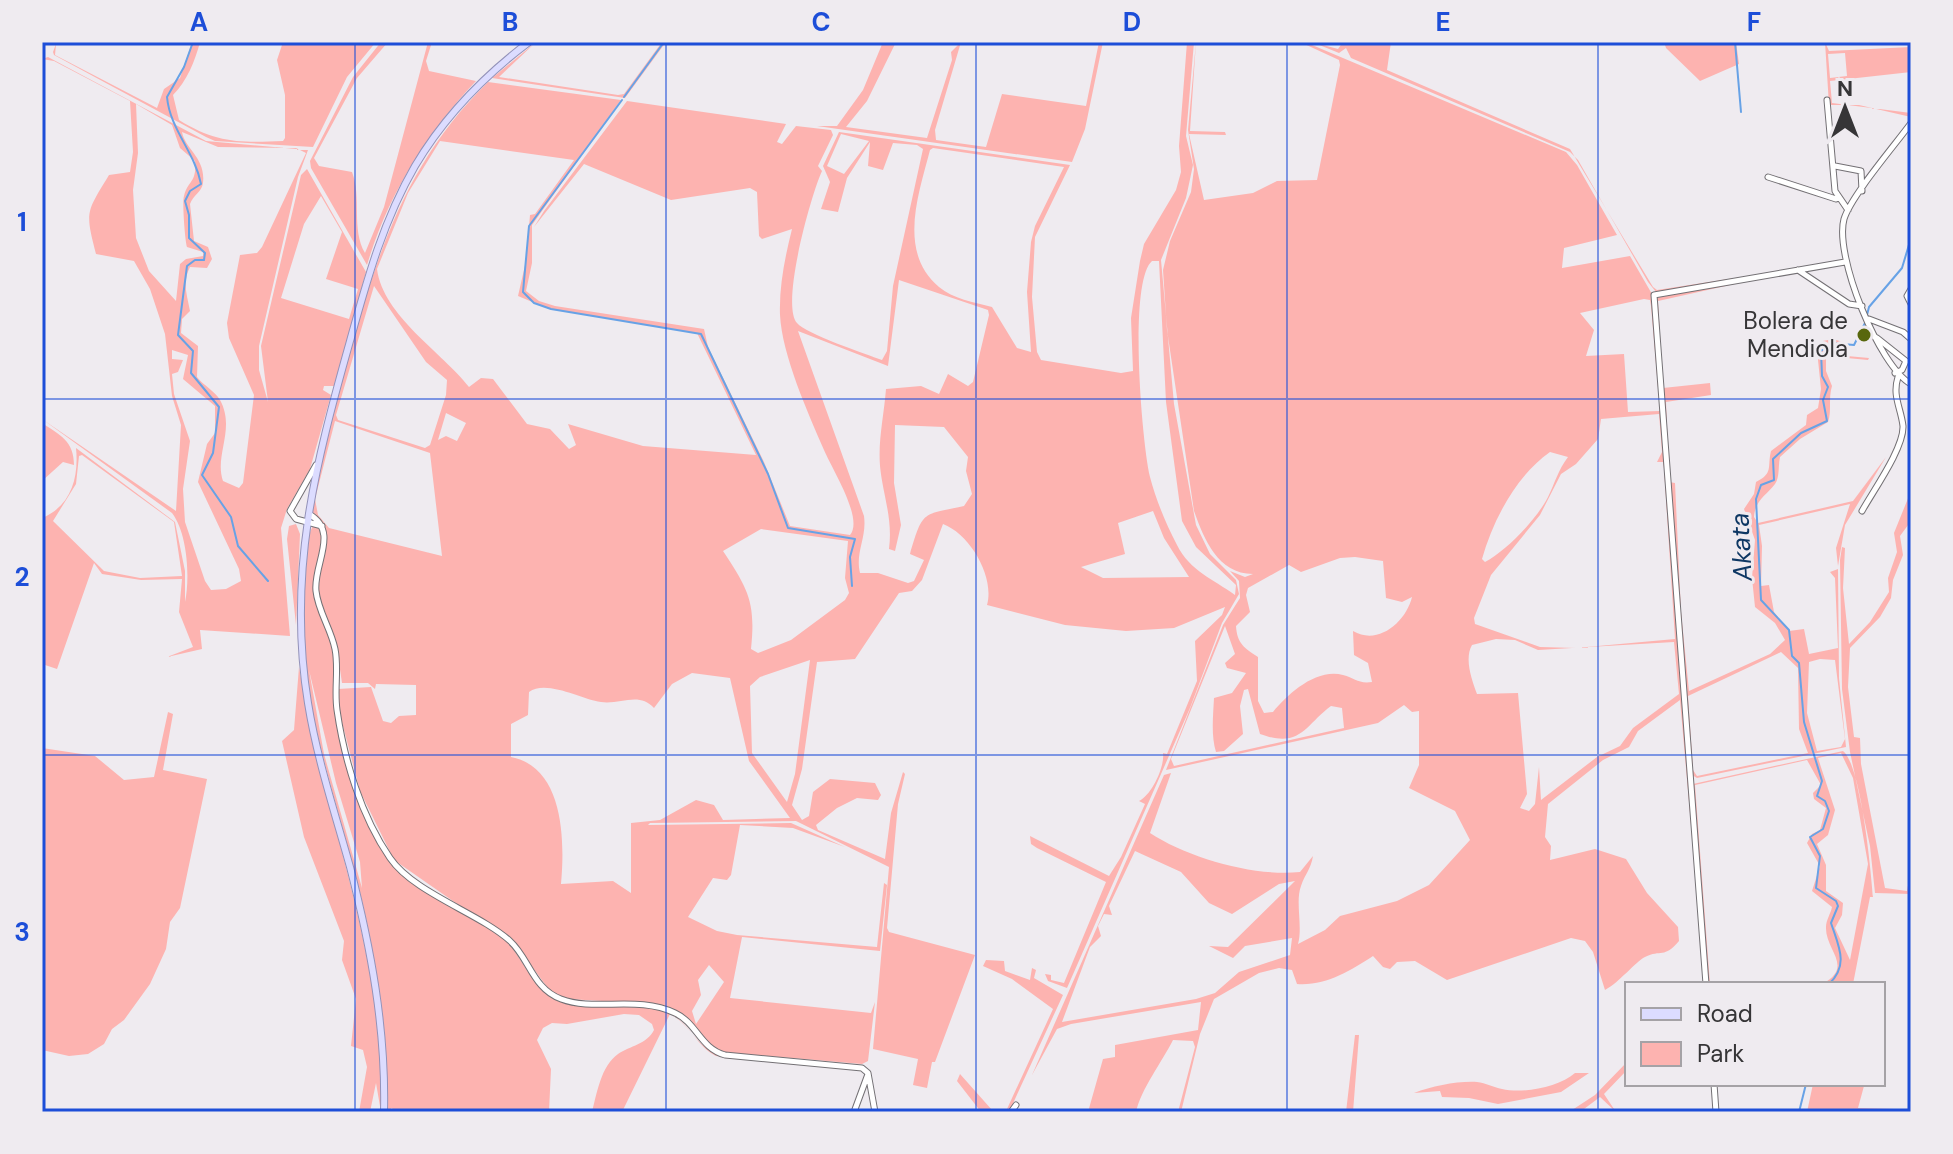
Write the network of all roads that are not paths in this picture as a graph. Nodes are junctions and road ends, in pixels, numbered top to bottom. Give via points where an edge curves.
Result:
1 (529, 42) edge
2 (1827, 100) dead end
3 (1911, 123) edge
4 (1835, 166) junction
5 (1768, 177) dead end
6 (1861, 193) junction
7 (1837, 199) junction
8 (1848, 210) junction
9 (1845, 262) junction
10 (1797, 270) junction
11 (1911, 289) edge
12 (1911, 304) edge
13 (1862, 306) junction
14 (1868, 318) junction
15 (1876, 338) junction
16 (1911, 339) edge
17 (1896, 375) junction
18 (1911, 383) edge
19 (316, 465) junction
20 (1862, 511) dead end
21 (306, 517) junction
22 (315, 523) junction
23 (323, 527) junction
24 (303, 539) junction
25 (1706, 982) edge
26 (868, 1073) junction
27 (1714, 1086) edge
28 (1016, 1105) dead end
29 (384, 1112) edge
30 (854, 1112) edge
31 (875, 1112) edge
32 (1011, 1112) edge
33 (1716, 1112) edge

1 - 19 main road via 457,108 397,199 374,256
2 - 4 street
3 - 6 street
4 - 6 street via 1861,171
4 - 7 street
5 - 7 street
6 - 8 street
7 - 8 street
8 - 9 street
9 - 10 street
9 - 13 street
10 - 13 street via 1849,304
10 - 25 street via 1654,295
11 - 12 street
13 - 14 street
14 - 15 street
14 - 16 street
15 - 17 street
15 - 17 street via 1906,361
17 - 18 street
17 - 20 street via 1902,432
19 - 21 main road
19 - 21 street via 290,511 296,519
21 - 22 street
21 - 23 street
21 - 24 main road
22 - 23 street
22 - 24 street
23 - 26 street via 315,588 335,651 337,711 359,795 395,864 507,938 536,980 557,998 636,1003 675,1013 710,1049 725,1055 839,1064
24 - 29 main road via 305,685 372,967
26 - 30 street
26 - 31 street
27 - 33 street
28 - 32 street

